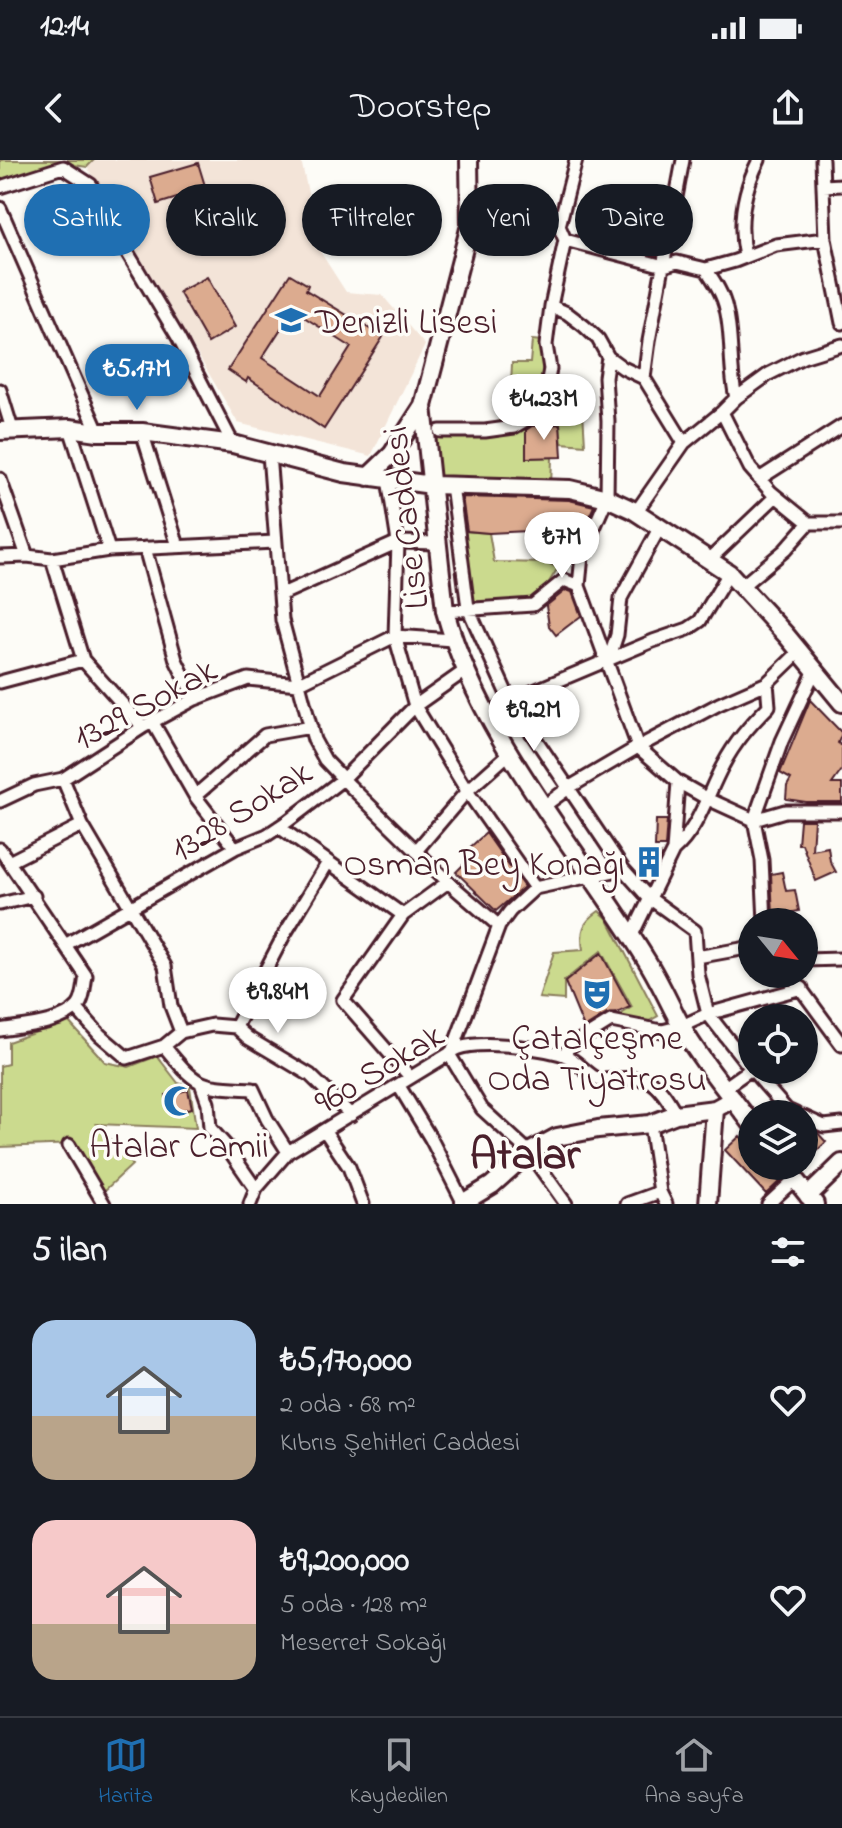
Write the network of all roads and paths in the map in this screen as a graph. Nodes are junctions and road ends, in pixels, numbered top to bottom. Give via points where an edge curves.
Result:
1 (469, 160) edge
2 (576, 160) edge
3 (683, 160) edge
4 (759, 160) edge
5 (822, 160) edge
6 (469, 184) edge
7 (842, 185) edge
8 (823, 186) junction
9 (0, 187) edge
10 (0, 208) edge
11 (559, 226) joint
12 (825, 239) junction
13 (565, 240) junction
14 (462, 256) edge
15 (745, 257) junction
16 (664, 266) junction
17 (706, 269) junction
18 (551, 306) junction
19 (842, 323) edge
20 (842, 345) edge
21 (608, 357) junction
22 (644, 378) junction
23 (0, 390) edge
24 (736, 398) junction
25 (423, 406) junction
26 (722, 412) junction
27 (842, 426) edge
28 (70, 428) junction
29 (6, 430) edge
30 (440, 431) dead end
31 (98, 432) junction
32 (142, 432) junction
33 (684, 443) junction
34 (233, 444) junction
35 (269, 454) junction
36 (368, 477) junction
37 (0, 479) edge
38 (388, 479) junction
39 (759, 479) junction
40 (432, 485) junction
41 (452, 485) junction
42 (776, 496) junction
43 (607, 498) junction
44 (636, 512) junction
45 (809, 523) junction
46 (842, 523) edge
47 (660, 527) junction
48 (275, 542) junction
49 (398, 542) junction
50 (437, 543) junction
51 (178, 546) junction
52 (145, 548) junction
53 (109, 550) junction
54 (27, 556) junction
55 (0, 557) edge
56 (52, 559) junction
57 (709, 560) junction
58 (729, 573) junction
59 (579, 586) junction
60 (742, 586) junction
61 (280, 595) junction
62 (468, 608) junction
63 (445, 611) junction
64 (395, 636) junction
65 (453, 640) junction
66 (799, 652) junction
67 (83, 660) junction
68 (608, 662) junction
69 (466, 670) junction
70 (815, 670) junction
71 (0, 682) edge
72 (767, 683) junction
73 (836, 683) edge
74 (298, 684) junction
75 (195, 699) junction
76 (510, 701) junction
77 (842, 703) edge
78 (415, 706) junction
79 (489, 716) junction
80 (148, 725) junction
81 (311, 727) junction
82 (638, 747) junction
83 (511, 752) junction
84 (63, 779) junction
85 (343, 779) junction
86 (678, 782) junction
87 (570, 787) junction
88 (467, 791) junction
89 (195, 796) junction
90 (708, 799) junction
91 (0, 801) edge
92 (544, 806) junction
93 (841, 813) edge
94 (754, 820) junction
95 (82, 825) junction
96 (279, 827) junction
97 (235, 848) junction
98 (0, 849) edge
99 (416, 851) junction
100 (673, 851) junction
101 (9, 862) junction
102 (327, 864) junction
103 (623, 869) junction
104 (591, 878) junction
105 (448, 882) junction
106 (535, 888) junction
107 (34, 896) junction
108 (648, 897) junction
109 (0, 904) edge
110 (130, 908) junction
111 (764, 908) edge
112 (403, 915) junction
113 (499, 926) junction
114 (631, 937) junction
115 (65, 945) junction
116 (738, 950) edge
117 (697, 957) junction
118 (842, 959) edge
119 (818, 960) edge
120 (802, 988) joint
121 (76, 1008) junction
122 (708, 1014) junction
123 (682, 1026) junction
124 (236, 1027) junction
125 (0, 1030) edge
126 (181, 1032) junction
127 (841, 1045) edge
128 (164, 1046) junction
129 (451, 1051) junction
130 (738, 1052) edge
131 (564, 1055) junction
132 (410, 1077) junction
133 (201, 1083) junction
134 (738, 1084) edge
135 (765, 1084) edge
136 (399, 1086) junction
137 (729, 1093) junction
138 (778, 1100) edge
139 (738, 1105) edge
140 (715, 1109) junction
141 (676, 1114) junction
142 (351, 1115) junction
143 (818, 1123) edge
144 (650, 1124) junction
145 (842, 1124) edge
146 (325, 1131) junction
147 (69, 1145) dead end
148 (288, 1152) junction
149 (529, 1152) junction
150 (842, 1163) edge
151 (785, 1180) edge
152 (795, 1180) edge
153 (256, 1189) junction
154 (660, 1192) junction
155 (811, 1200) edge
156 (464, 1203) edge
157 (104, 1204) edge
158 (250, 1204) edge
159 (363, 1204) edge
160 (566, 1204) edge
161 (627, 1204) edge
162 (666, 1204) edge
163 (708, 1204) edge
164 (768, 1204) edge

1 - 6 main road, Lise Caddesi
2 - 11 street
3 - 16 street
4 - 15 street via 741,219
5 - 8 street
7 - 8 street
8 - 12 street
9 - 34 street via 63,167 91,185
10 - 31 street
11 - 13 street
12 - 15 street via 776,245
12 - 19 street
13 - 16 street
13 - 18 street
14 - 25 main road, Lise Caddesi
15 - 17 street
16 - 17 street via 677,262
16 - 22 street
17 - 24 street via 726,308
18 - 21 street via 584,326
18 - 30 street via 548,388 533,416 514,427
20 - 24 street via 803,357
21 - 22 street
21 - 43 street
22 - 33 street
23 - 29 street
24 - 26 street
25 - 36 main road via 392,454
25 - 40 main road, Lise Caddesi
26 - 33 street
26 - 39 street
27 - 39 street
28 - 29 main road
28 - 31 main road
28 - 53 street
31 - 32 main road
32 - 34 main road
32 - 51 street
33 - 44 street
34 - 35 main road
35 - 36 main road
35 - 48 street
36 - 38 main road
37 - 54 street
38 - 40 main road
38 - 49 street
39 - 42 street
40 - 41 main road
40 - 50 main road, Lise Caddesi
41 - 43 main road via 570,489
41 - 62 street
42 - 45 street
42 - 57 street
43 - 44 main road
43 - 59 street via 582,555
44 - 47 main road
45 - 46 street
45 - 60 street
47 - 57 main road
47 - 68 street via 621,598
48 - 51 street
48 - 61 street
49 - 50 street
49 - 61 street
49 - 64 street
50 - 63 main road, Lise Caddesi
51 - 52 street
52 - 53 street
52 - 75 street via 176,660
53 - 56 street
54 - 55 street
54 - 56 street
56 - 67 street
57 - 58 main road
58 - 60 main road
58 - 68 street via 700,621
59 - 62 street via 564,580 533,605
59 - 68 street
60 - 66 main road
61 - 74 street
62 - 63 street
62 - 76 street
63 - 65 main road, Lise Caddesi
64 - 65 street
64 - 74 street
64 - 78 street
65 - 69 main road, Lise Caddesi
66 - 70 main road
66 - 72 street
67 - 71 street
67 - 80 street
68 - 76 street
68 - 82 street
69 - 78 street, 1328 Sokak
69 - 79 main road, Lise Caddesi
70 - 73 main road
70 - 94 street
72 - 82 street
72 - 90 street via 769,706 744,731
73 - 77 main road
74 - 75 street, 1329 Sokak via 248,679
74 - 81 street
75 - 80 street, 1329 Sokak
76 - 79 street
76 - 87 street
78 - 85 street, 1328 Sokak
78 - 88 street
79 - 83 main road, Lise Caddesi
80 - 84 street, 1329 Sokak
80 - 89 street
81 - 85 street via 325,760
81 - 89 street via 265,735
82 - 86 street
82 - 87 street
83 - 88 street
83 - 92 main road, Lise Caddesi
84 - 91 street, 1329 Sokak
84 - 95 street
85 - 96 street, 1328 Sokak
85 - 99 street
86 - 90 street
86 - 100 street
87 - 92 street
87 - 103 street
88 - 99 street
88 - 106 street
89 - 97 street
90 - 94 street
90 - 100 street
92 - 104 main road, Lise Caddesi
93 - 94 street via 785,811
94 - 111 street
95 - 101 street
95 - 110 street
96 - 97 street, 1328 Sokak
96 - 102 street
97 - 110 street, 1328 Sokak
98 - 101 street
99 - 105 street
100 - 108 street
101 - 107 street
102 - 112 street
102 - 124 street
103 - 104 street
103 - 108 street
104 - 106 street
104 - 114 main road, Lise Caddesi
105 - 112 street
105 - 113 street
106 - 113 street
107 - 109 street
107 - 115 street
108 - 114 street
108 - 117 street via 695,931
110 - 115 street, 1328 Sokak
110 - 126 street via 165,966
112 - 132 street via 343,1000
113 - 129 street
114 - 123 main road, Lise Caddesi
115 - 121 street via 86,976
116 - 117 street
117 - 122 street
118 - 119 street
120 - 122 street
120 - 127 street
121 - 125 street via 49,1022
121 - 128 street via 127,1058
122 - 123 street
122 - 130 street
123 - 131 street via 662,1031 611,1021
123 - 137 main road, Lise Caddesi
124 - 126 street via 212,1025
124 - 142 street via 310,1075
126 - 128 street
128 - 133 street
129 - 131 street, 960 Sokak via 476,1043
129 - 132 street, 960 Sokak
129 - 149 street via 482,1109
131 - 141 street via 599,1080 636,1077 661,1087
132 - 136 street, 960 Sokak
133 - 148 street via 253,1089
133 - 153 street via 210,1128
134 - 137 street
135 - 138 street
136 - 142 street, 960 Sokak
136 - 156 street
137 - 139 main road, Lise Caddesi
137 - 140 main road
140 - 141 main road
140 - 163 main road
141 - 144 main road
142 - 146 street, 960 Sokak
143 - 145 street
144 - 149 main road via 557,1137
144 - 154 street
146 - 148 street, 960 Sokak
146 - 159 street via 349,1167
147 - 157 street
148 - 153 street, 960 Sokak
149 - 156 main road
149 - 160 street
150 - 155 main road
151 - 164 street
152 - 155 main road
153 - 158 street, 960 Sokak
154 - 161 street
154 - 162 street

